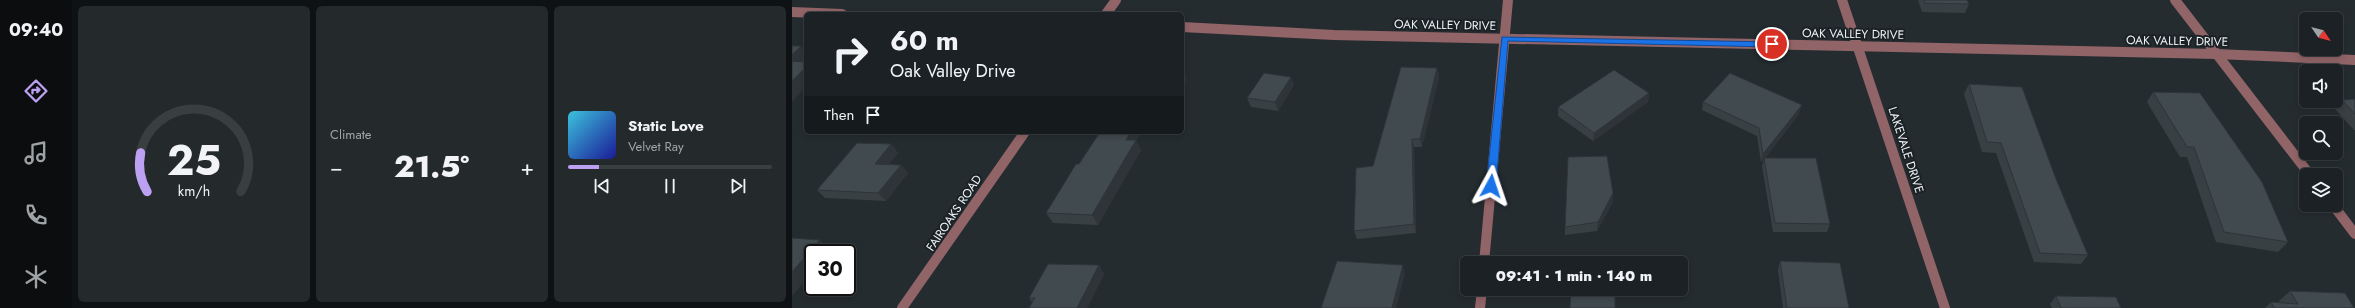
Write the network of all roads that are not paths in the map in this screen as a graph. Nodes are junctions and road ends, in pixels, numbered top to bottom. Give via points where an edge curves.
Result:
1 (1116, 0) edge
2 (1508, 0) edge
3 (1842, 0) edge
4 (2175, 0) edge
5 (792, 12) edge
6 (804, 12) edge
7 (1107, 12) edge
8 (1184, 27) edge
9 (1504, 39) junction
10 (1858, 46) junction
11 (2216, 54) junction
12 (2355, 60) edge
13 (1024, 134) edge
14 (2305, 168) edge
15 (2338, 212) edge
16 (2355, 234) edge
17 (1485, 256) edge
18 (1481, 296) edge
19 (902, 308) edge
20 (1480, 308) edge
21 (1945, 308) edge

1 - 7 street
2 - 9 street
3 - 10 street, LAKEVALE DRIVE
4 - 11 street
5 - 6 street
8 - 9 street, OAK VALLEY DRIVE via 1334,35
9 - 10 street, OAK VALLEY DRIVE
9 - 17 street
10 - 11 street, OAK VALLEY DRIVE
10 - 21 street, LAKEVALE DRIVE
11 - 12 street, OAK VALLEY DRIVE
11 - 14 street
13 - 19 street, FAIROAKS ROAD
15 - 16 street
18 - 20 street

